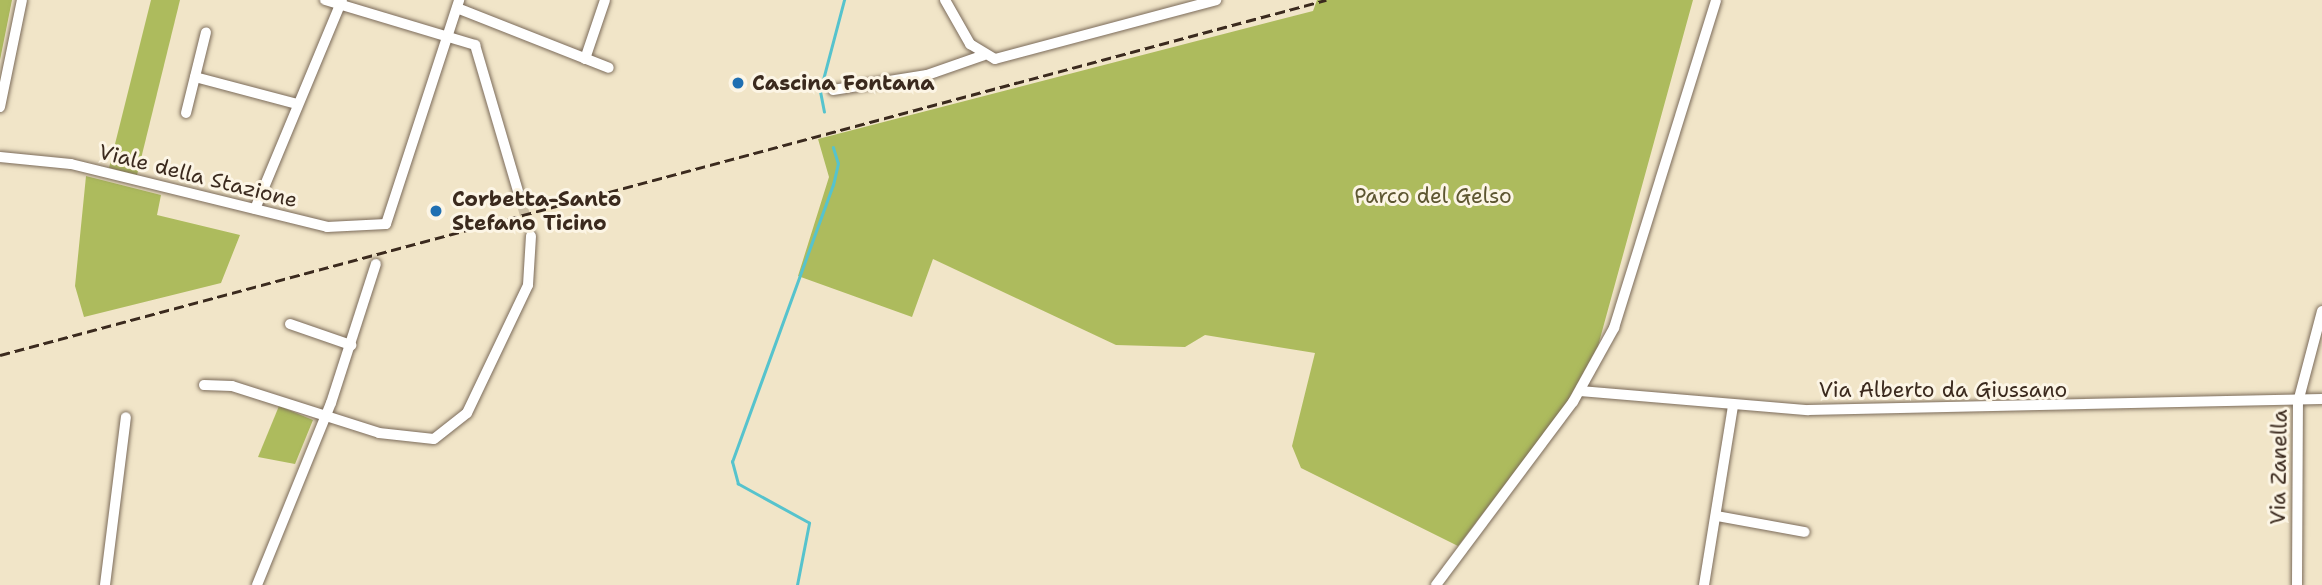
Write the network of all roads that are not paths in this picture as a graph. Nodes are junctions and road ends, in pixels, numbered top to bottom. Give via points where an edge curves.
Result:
1 (22, 0) edge
2 (325, 0) edge
3 (605, 0) edge
4 (945, 0) edge
5 (1216, 0) edge
6 (1716, 0) edge
7 (341, 2) edge
8 (458, 4) edge
9 (206, 32) dead end
10 (448, 33) junction
11 (984, 55) junction
12 (585, 59) junction
13 (609, 68) dead end
14 (195, 77) junction
15 (833, 90) dead end
16 (297, 104) junction
17 (0, 107) edge
18 (186, 113) dead end
19 (0, 157) edge
20 (518, 191) tunnel mouth
21 (255, 209) junction
22 (531, 236) tunnel mouth
23 (376, 264) dead end
24 (2322, 311) edge
25 (290, 324) dead end
26 (353, 340) junction
27 (204, 385) dead end
28 (1580, 391) junction
29 (2322, 399) edge
30 (2298, 402) junction
31 (1732, 405) junction
32 (326, 415) junction
33 (126, 417) dead end
34 (1717, 516) junction
35 (1805, 532) dead end
36 (105, 585) edge
37 (257, 585) edge
38 (1436, 585) edge
39 (1704, 585) edge
40 (2297, 585) edge

1 - 17 street
2 - 7 street
3 - 12 street
4 - 11 street via 970,44
5 - 11 street via 995,59
6 - 28 street via 1620,315
7 - 10 street
7 - 16 street
8 - 10 street
8 - 12 street
9 - 14 street
10 - 20 street via 480,51
10 - 21 street, Viale della Stazione via 386,224 327,227
11 - 15 street via 927,75
12 - 13 street
14 - 16 street
14 - 18 street
16 - 21 street
19 - 21 street, Viale della Stazione via 71,164
22 - 32 street via 528,285 456,426 419,440
23 - 26 street
24 - 30 street, Via Zanella
25 - 26 street
26 - 32 street
27 - 32 street via 232,386
28 - 31 street, Via Alberto da Giussano
28 - 38 street
29 - 30 street, Via Alberto da Giussano
30 - 31 street, Via Alberto da Giussano via 1999,410
30 - 40 street, Via Zanella
31 - 34 street
32 - 37 street
33 - 36 street
34 - 35 street
34 - 39 street

